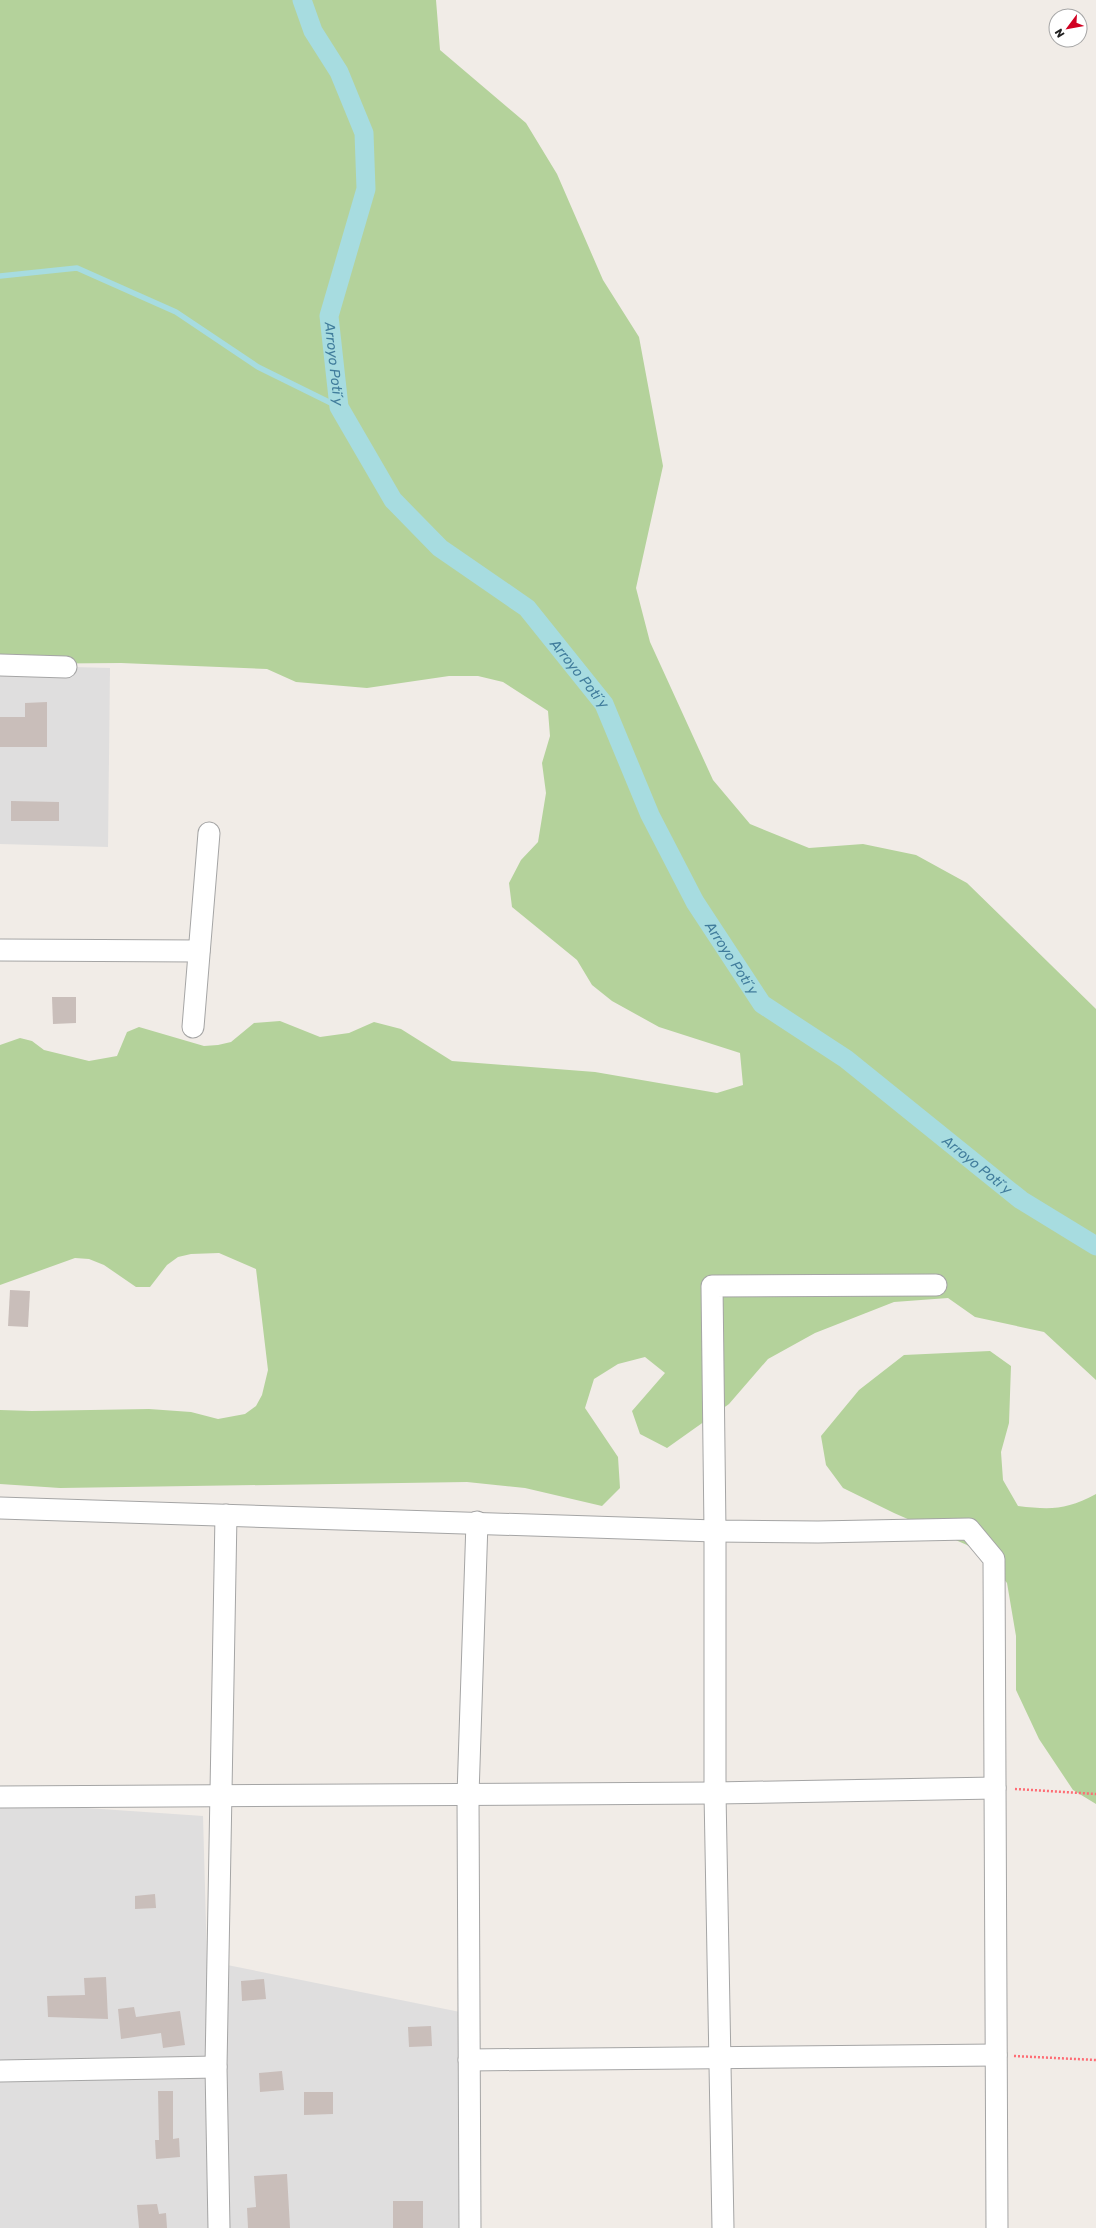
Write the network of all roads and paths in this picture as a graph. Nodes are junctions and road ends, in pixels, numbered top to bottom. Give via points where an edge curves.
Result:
1 (0, 665) edge
2 (66, 667) dead end
3 (209, 833) dead end
4 (0, 950) edge
5 (199, 951) junction
6 (194, 1027) dead end
7 (936, 1285) dead end
8 (0, 1508) edge
9 (226, 1515) junction
10 (477, 1522) junction
11 (715, 1531) junction
12 (995, 1788) junction
13 (715, 1793) junction
14 (1096, 1794) edge
15 (468, 1795) junction
16 (221, 1796) junction
17 (0, 1797) edge
18 (996, 2055) junction
19 (720, 2058) junction
20 (469, 2060) junction
21 (1096, 2060) edge
22 (216, 2067) junction
23 (0, 2071) edge
24 (219, 2228) edge
25 (470, 2228) edge
26 (723, 2228) edge
27 (997, 2228) edge

1 - 2 street
3 - 5 street
4 - 5 street
5 - 6 street
7 - 11 street via 712,1286
8 - 9 street
9 - 10 street
9 - 16 street
10 - 11 street
10 - 15 street
11 - 12 street via 968,1529 994,1560
11 - 13 street
12 - 13 street
12 - 14 path
12 - 18 street
13 - 15 street
13 - 19 street
15 - 16 street
15 - 20 street
16 - 17 street
16 - 22 street
18 - 19 street
18 - 21 path
18 - 27 street
19 - 20 street
19 - 26 street
20 - 25 street
22 - 23 street
22 - 24 street

